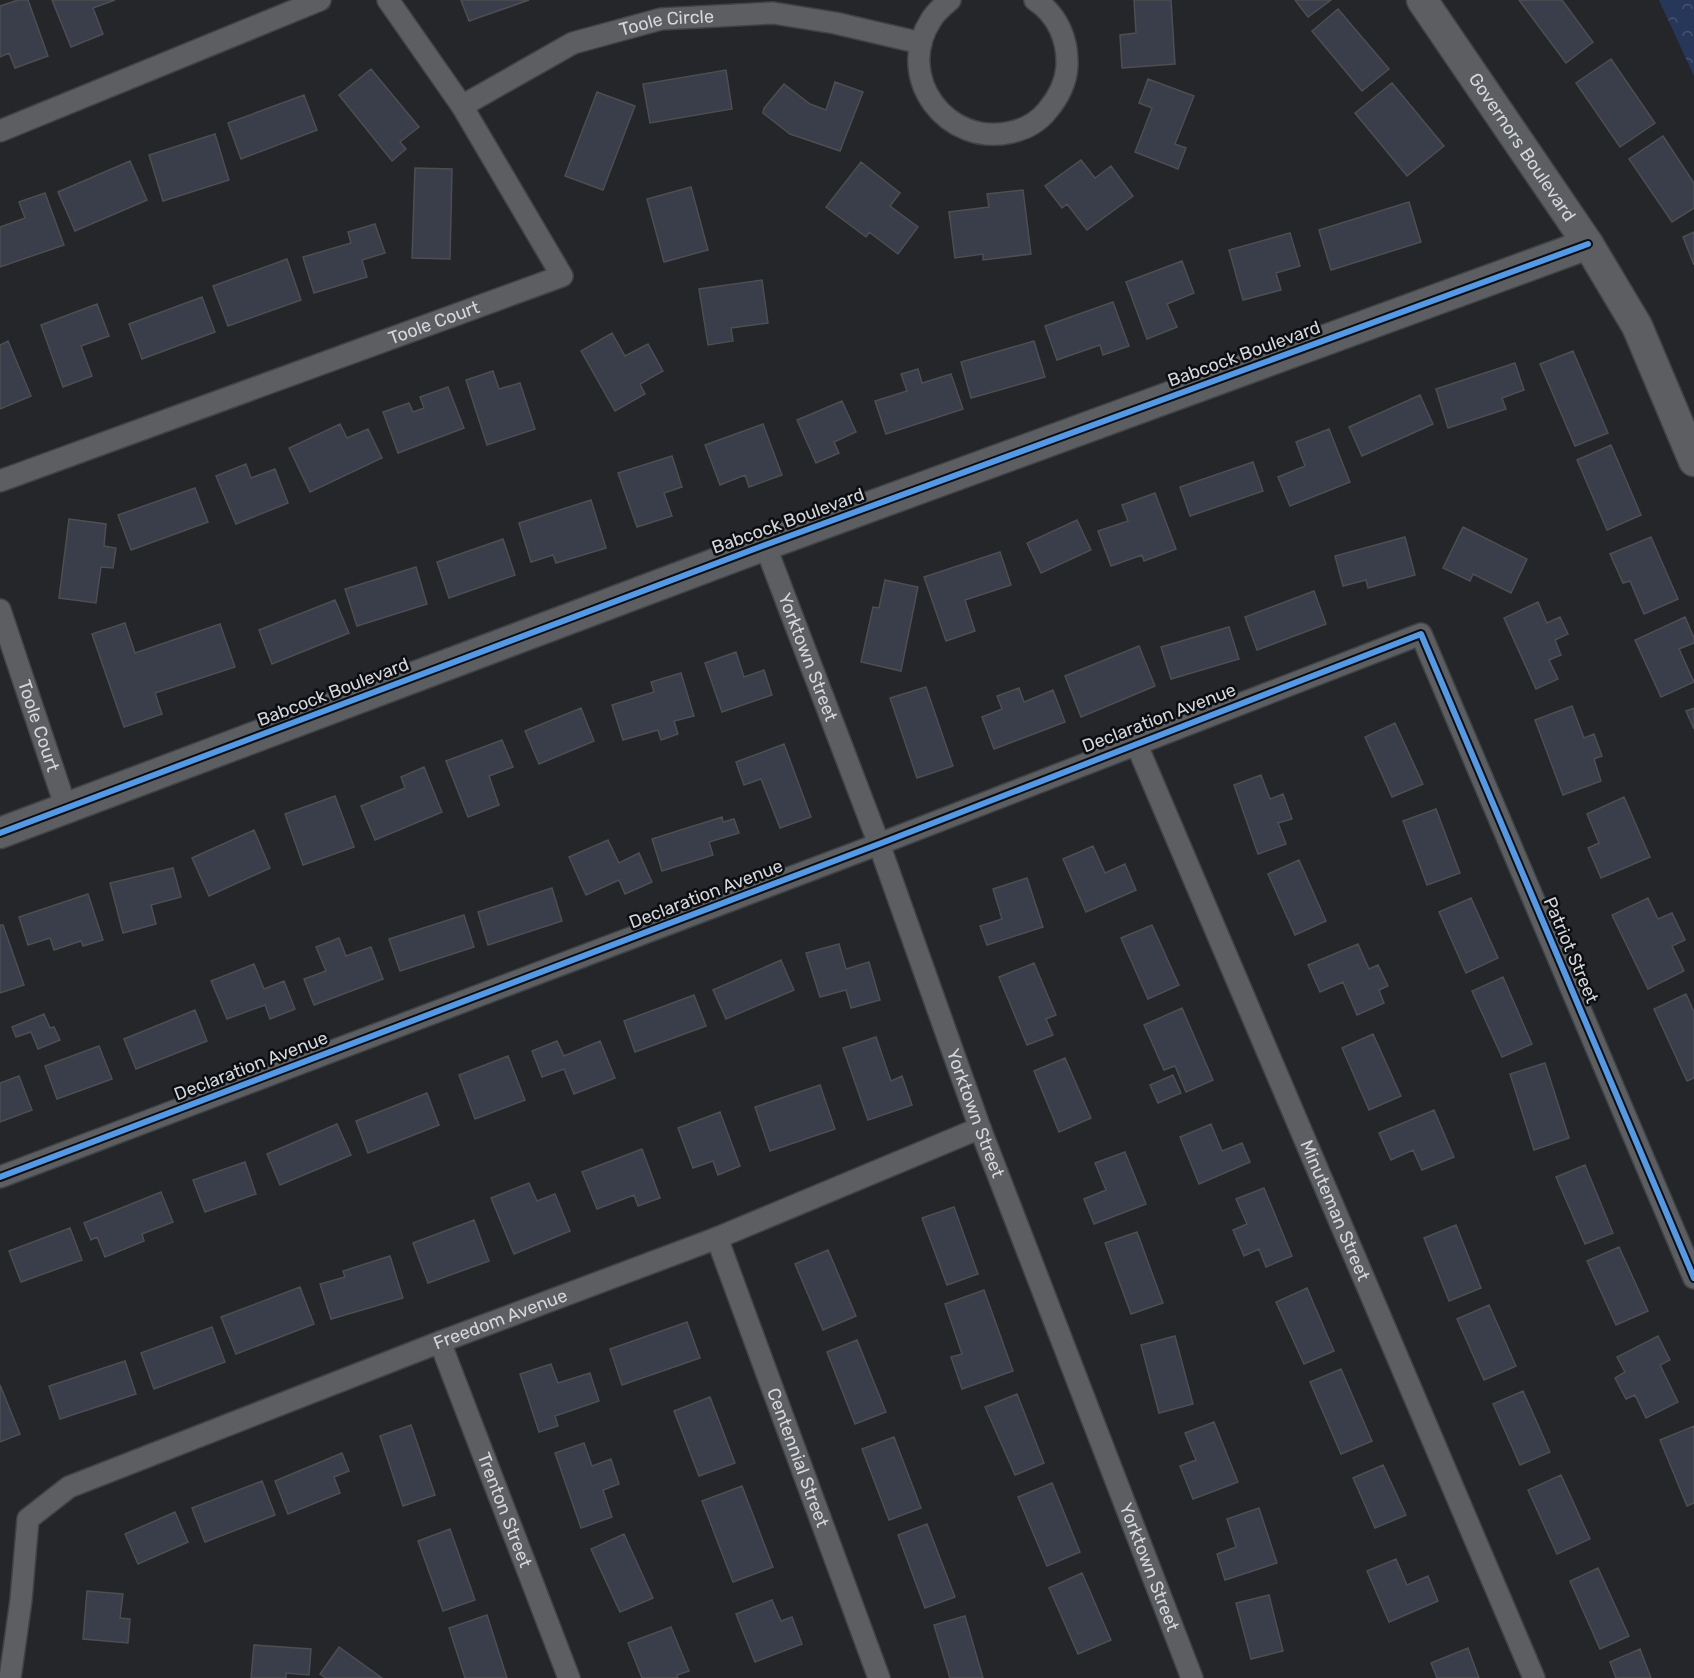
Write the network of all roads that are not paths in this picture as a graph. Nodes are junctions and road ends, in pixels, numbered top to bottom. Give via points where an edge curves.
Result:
1 (320, 0) edge
2 (388, 0) edge
3 (950, 0) edge
4 (1035, 0) edge
5 (1422, 0) edge
6 (921, 43) junction
7 (462, 106) junction
8 (0, 131) edge
9 (1588, 244) junction
10 (1694, 461) edge
11 (0, 481) edge
12 (765, 545) junction
13 (0, 610) edge
14 (1421, 634) joint
15 (1136, 743) junction
16 (66, 808) junction
17 (0, 833) edge
18 (879, 844) junction
19 (980, 1128) junction
20 (0, 1177) edge
21 (717, 1238) junction
22 (1694, 1278) edge
23 (440, 1342) junction
24 (10, 1678) edge
25 (569, 1678) edge
26 (879, 1678) edge
27 (1192, 1678) edge
28 (1534, 1678) edge

1 - 8 street
2 - 7 street, Toole Court
3 - 6 street via 931,19
4 - 6 street via 1060,27 1068,52 1066,77 1058,99 1042,117 1023,129 1000,135 976,133 954,124 937,109 924,89 919,66
5 - 9 street, Governors Boulevard
6 - 7 street, Toole Circle via 773,13 661,19 573,43
7 - 11 street, Toole Court via 562,276
9 - 10 street, Governors Boulevard via 1637,326
9 - 12 street, Babcock Boulevard
12 - 16 street, Babcock Boulevard
12 - 18 street, Yorktown Street
13 - 16 street, Toole Court
14 - 15 street, Declaration Avenue
14 - 22 street, Patriot Street
15 - 18 street, Declaration Avenue
15 - 28 street, Minuteman Street
16 - 17 street, Babcock Boulevard
18 - 19 street, Yorktown Street
18 - 20 street, Declaration Avenue
19 - 21 street, Freedom Avenue
19 - 27 street, Yorktown Street
21 - 23 street, Freedom Avenue
21 - 26 street, Centennial Street
23 - 24 street, Freedom Avenue via 69,1487 28,1519
23 - 25 street, Trenton Street

